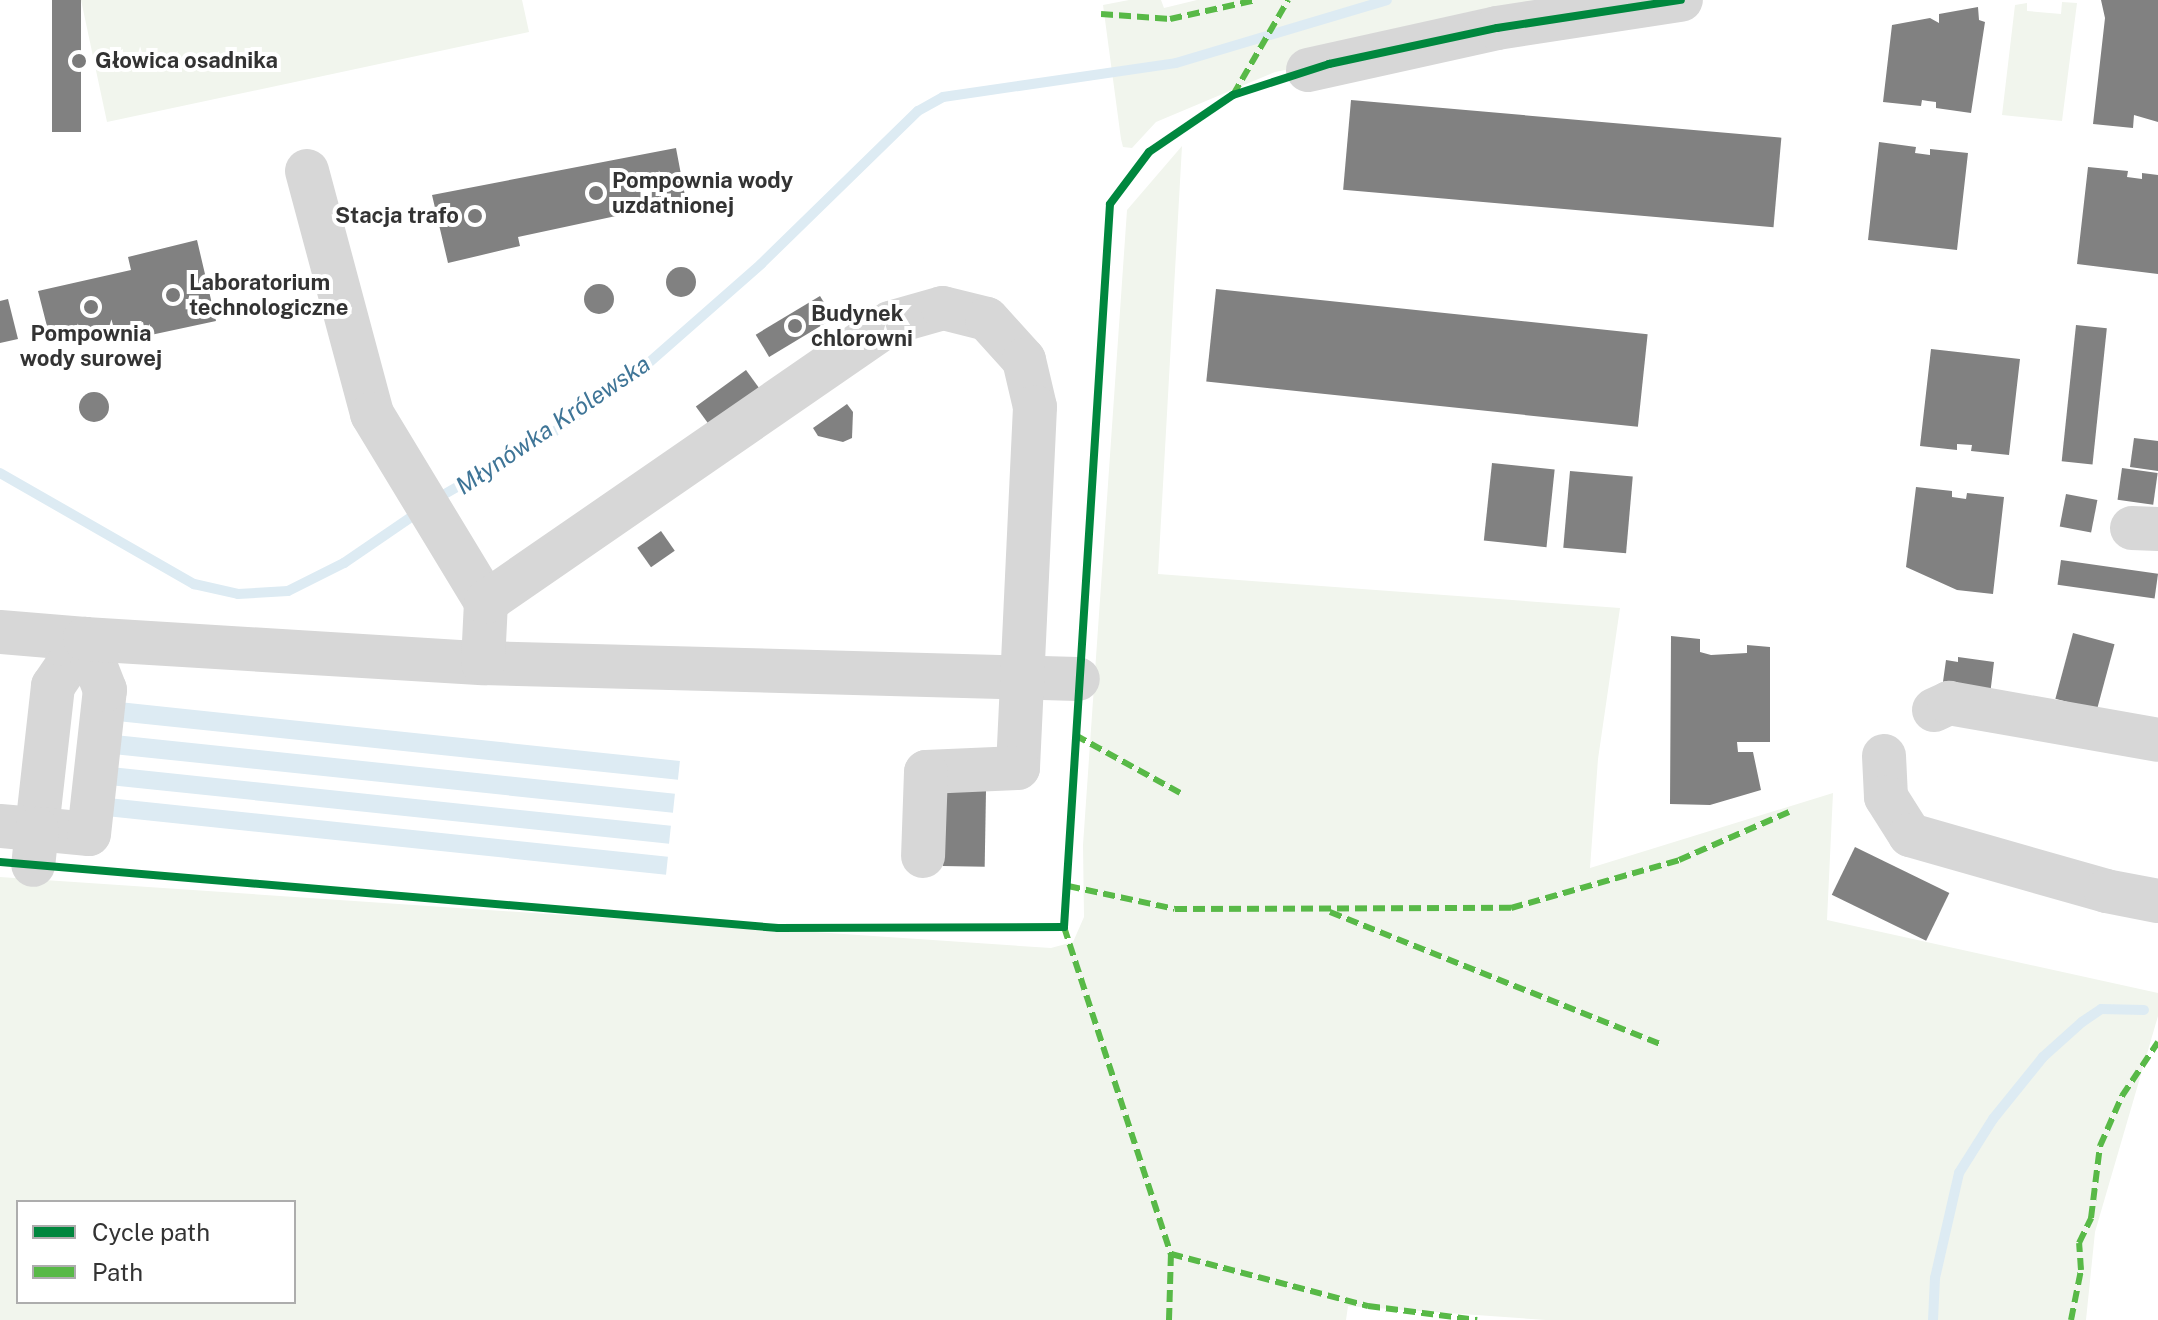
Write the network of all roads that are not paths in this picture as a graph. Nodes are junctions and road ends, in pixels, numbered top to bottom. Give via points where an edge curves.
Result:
1 (1681, 0) edge
2 (1308, 70) dead end
3 (307, 171) dead end
4 (486, 602) junction
5 (0, 632) edge
6 (85, 639) junction
7 (483, 663) junction
8 (1026, 677) junction
9 (1078, 679) dead end
10 (1934, 710) dead end
11 (2158, 740) edge
12 (1884, 756) dead end
13 (23, 840) edge
14 (923, 856) dead end
15 (2158, 901) edge

1 - 2 lane via 1497,28
3 - 4 lane via 372,414
4 - 7 lane
4 - 8 lane via 890,323 914,312 963,310 987,319 1007,338 1024,360 1032,389
5 - 6 lane
6 - 7 lane
6 - 13 lane via 105,690 89,834
7 - 8 lane
8 - 9 lane
8 - 14 lane via 1018,768 926,772
10 - 11 lane via 1949,703
12 - 15 lane via 1886,797 1910,835

